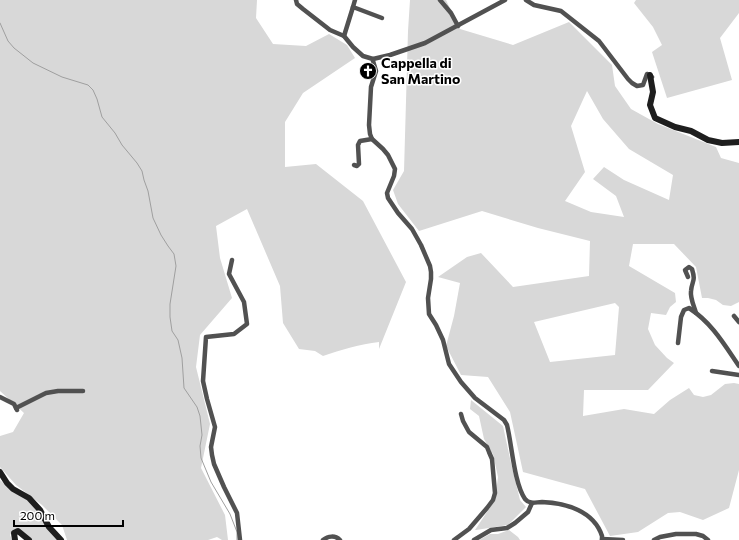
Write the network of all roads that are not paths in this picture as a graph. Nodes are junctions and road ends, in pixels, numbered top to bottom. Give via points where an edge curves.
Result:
1 (296, 0) edge
2 (355, 0) edge
3 (440, 0) edge
4 (506, 0) edge
5 (526, 0) edge
6 (353, 7) junction
7 (382, 18) dead end
8 (458, 26) junction
9 (344, 36) junction
10 (372, 58) junction
11 (651, 76) joint
12 (372, 139) junction
13 (739, 142) edge
14 (354, 165) dead end
15 (232, 260) dead end
16 (688, 277) dead end
17 (696, 312) junction
18 (734, 316) dead end
19 (739, 322) edge
20 (678, 343) dead end
21 (739, 366) edge
22 (712, 371) dead end
23 (739, 375) edge
24 (83, 391) dead end
25 (0, 397) edge
26 (461, 414) dead end
27 (0, 472) edge
28 (532, 503) junction
29 (15, 540) edge
30 (28, 540) edge
31 (61, 540) edge
32 (240, 540) edge
33 (324, 540) edge
34 (340, 540) edge
35 (454, 540) edge
36 (474, 540) edge
37 (602, 540) edge
38 (623, 540) edge
39 (654, 540) edge
40 (708, 540) edge

1 - 9 street via 297,4 330,30
2 - 6 street
3 - 8 street
4 - 8 street
5 - 11 street via 534,5 561,11 598,41 632,83 637,86 643,84 646,74
6 - 7 street
6 - 9 street
8 - 10 street via 425,43
9 - 10 street via 363,56
10 - 12 street via 376,70 370,94 369,125
11 - 13 street via 653,92 650,105 656,118 708,140 722,143
12 - 14 street via 360,141 359,164
12 - 28 street via 384,149 395,169 387,193 388,198 412,229 430,266 428,314 443,340 449,364 475,398 507,425 516,475 525,498
15 - 32 street via 229,274 244,302 247,324 234,334 206,337 203,381 215,427 211,447 214,464 237,512
16 - 17 street via 685,270 689,267 695,277 691,291
17 - 20 street via 689,308 684,310
17 - 21 street via 713,328
18 - 19 street
22 - 23 street
24 - 25 street via 46,392 16,409 14,404
26 - 35 street via 469,432 490,452 495,493 494,500 469,529
27 - 31 street via 13,489 28,498 40,510
28 - 36 street via 528,512 515,523 507,528 491,530
28 - 37 street via 552,503 584,513 598,528
29 - 30 street via 14,533 18,531
33 - 34 street via 328,537 337,537
37 - 38 street
39 - 40 street via 676,534 696,534

